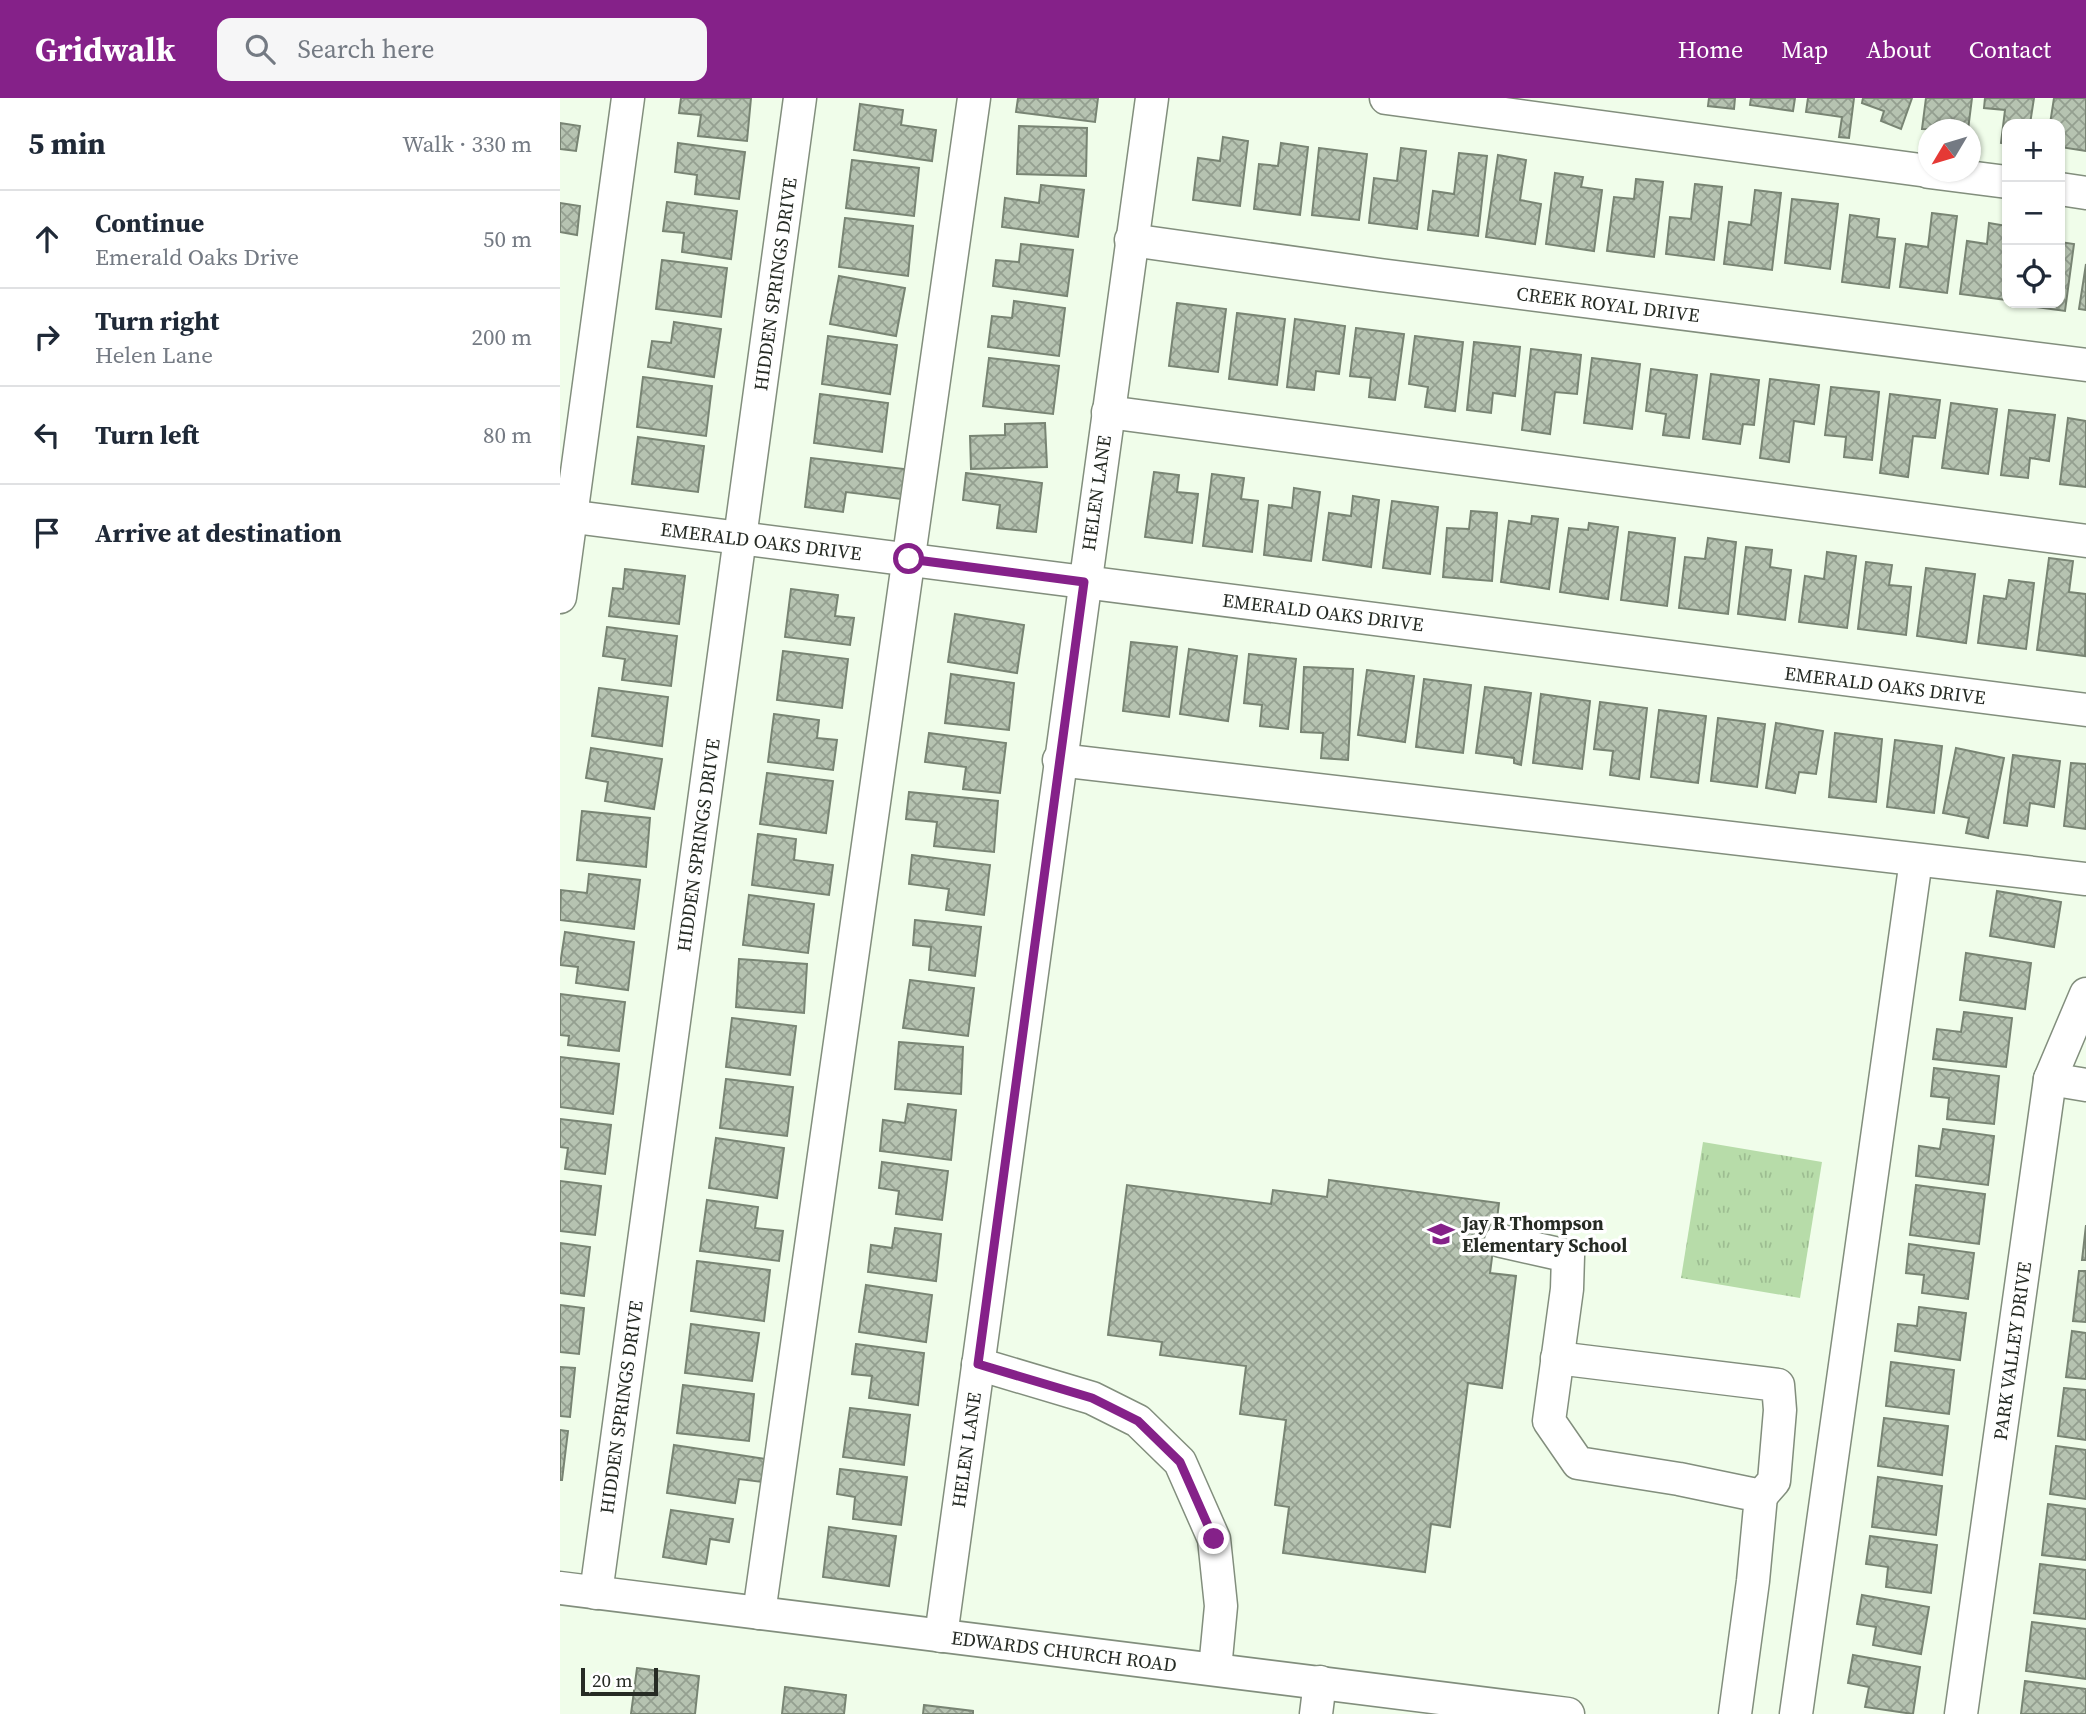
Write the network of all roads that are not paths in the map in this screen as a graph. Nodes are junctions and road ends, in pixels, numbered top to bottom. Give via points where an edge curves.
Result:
1 (628, 98) edge
2 (800, 98) edge
3 (974, 98) edge
4 (1152, 98) edge
5 (1387, 98) edge
6 (1918, 170) edge
7 (1981, 179) edge
8 (2002, 181) edge
9 (2065, 190) edge
10 (2086, 193) edge
11 (1131, 240) junction
12 (2086, 365) edge
13 (1108, 412) junction
14 (565, 516) edge
15 (740, 538) junction
16 (2086, 541) edge
17 (909, 559) junction
18 (1084, 582) junction
19 (560, 597) edge
20 (2086, 710) edge
21 (1059, 761) junction
22 (1916, 860) junction
23 (2086, 879) edge
24 (2086, 994) edge
25 (2050, 1079) junction
26 (2086, 1084) edge
27 (1501, 1241) dead end
28 (1558, 1357) junction
29 (978, 1364) junction
30 (1761, 1496) junction
31 (560, 1588) edge
32 (596, 1593) junction
33 (758, 1614) junction
34 (941, 1636) junction
35 (1215, 1669) junction
36 (1320, 1682) junction
37 (1494, 1709) edge
38 (1316, 1714) edge
39 (1568, 1714) edge
40 (1735, 1714) edge
41 (1796, 1714) edge
42 (1961, 1714) edge

1 - 14 street
2 - 15 street, HIDDEN SPRINGS DRIVE
3 - 17 street
4 - 11 street, HELEN LANE
5 - 6 street
7 - 8 street
9 - 10 street
11 - 12 street, CREEK ROYAL DRIVE
11 - 13 street, HELEN LANE
13 - 16 street
13 - 18 street, HELEN LANE
14 - 15 street, EMERALD OAKS DRIVE
14 - 19 street
15 - 17 street, EMERALD OAKS DRIVE
15 - 32 street, HIDDEN SPRINGS DRIVE
17 - 18 street, EMERALD OAKS DRIVE
17 - 33 street
18 - 20 street, EMERALD OAKS DRIVE
18 - 21 street, HELEN LANE
21 - 22 street
21 - 29 street, HELEN LANE
22 - 23 street
22 - 41 street
24 - 25 street, PARK VALLEY DRIVE
25 - 26 street
25 - 42 street, PARK VALLEY DRIVE
27 - 28 street via 1568,1256
28 - 30 street via 1549,1421 1578,1463
28 - 30 street via 1778,1385 1774,1481
29 - 34 street, HELEN LANE
29 - 35 street via 1092,1398 1138,1421 1180,1462 1214,1539 1221,1606
30 - 40 street
31 - 32 street, EDWARDS CHURCH ROAD
32 - 33 street, EDWARDS CHURCH ROAD
33 - 34 street, EDWARDS CHURCH ROAD
34 - 35 street, EDWARDS CHURCH ROAD
35 - 36 street, EDWARDS CHURCH ROAD
36 - 37 street, EDWARDS CHURCH ROAD
36 - 38 street
37 - 39 street, EDWARDS CHURCH ROAD

